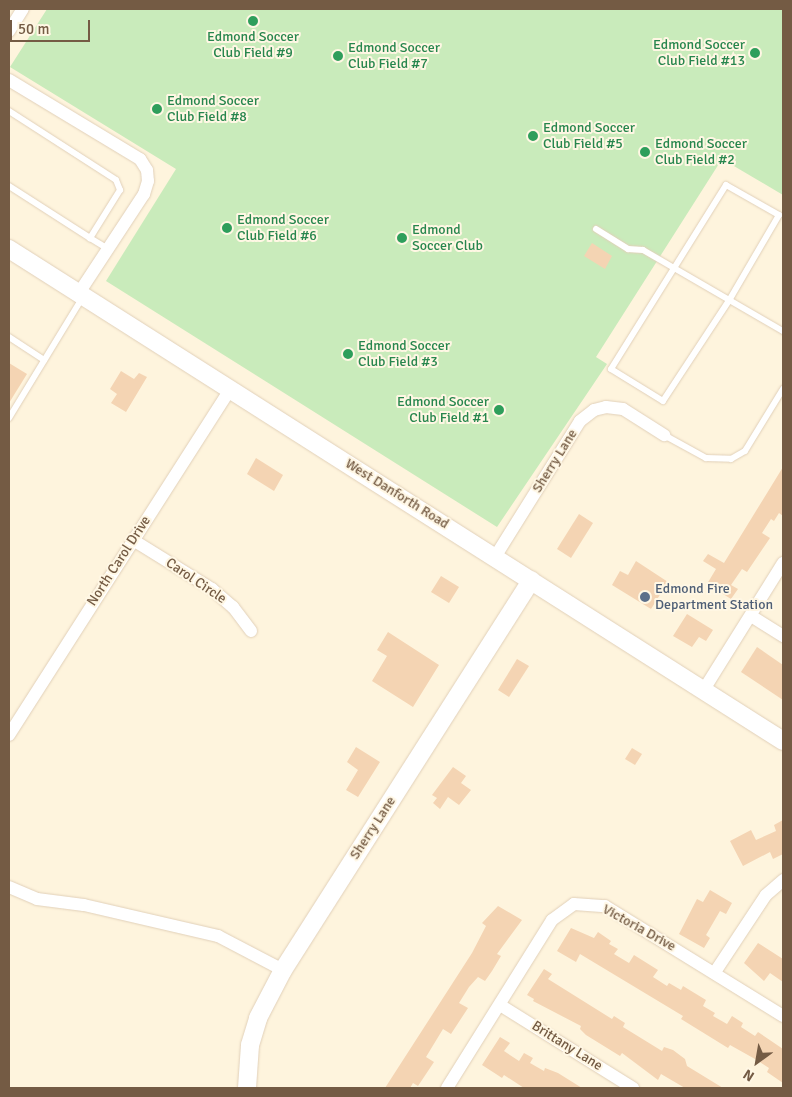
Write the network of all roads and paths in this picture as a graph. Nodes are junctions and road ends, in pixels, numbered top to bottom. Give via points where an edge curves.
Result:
1 (23, 9) edge
2 (9, 31) edge
3 (9, 80) edge
4 (9, 111) edge
5 (9, 186) edge
6 (781, 213) edge
7 (596, 229) dead end
8 (90, 238) junction
9 (9, 249) edge
10 (108, 249) junction
11 (675, 268) junction
12 (81, 295) junction
13 (730, 300) junction
14 (783, 331) edge
15 (9, 338) edge
16 (44, 360) junction
17 (231, 388) junction
18 (783, 389) edge
19 (9, 418) edge
20 (664, 434) joint
21 (133, 540) junction
22 (494, 557) junction
23 (783, 563) edge
24 (532, 580) junction
25 (751, 616) junction
26 (251, 631) dead end
27 (783, 636) edge
28 (703, 692) junction
29 (9, 735) edge
30 (783, 741) edge
31 (783, 880) edge
32 (9, 887) edge
33 (283, 970) junction
34 (715, 972) junction
35 (500, 1005) junction
36 (783, 1016) edge
37 (247, 1088) edge
38 (447, 1088) edge
39 (634, 1088) edge

1 - 2 street
3 - 10 street via 140,159 147,170 144,194
4 - 8 lane via 116,180 120,190
5 - 8 lane
6 - 11 lane via 726,185
6 - 13 lane
7 - 11 lane via 628,249 643,250
8 - 10 lane
9 - 12 main road, West Danforth Road
10 - 12 street
11 - 13 lane
11 - 13 lane via 611,369 663,401
12 - 16 lane
12 - 17 main road, West Danforth Road
13 - 14 lane
15 - 16 lane
16 - 19 lane
17 - 21 street, North Carol Drive
17 - 22 main road, West Danforth Road
18 - 20 lane via 745,452 731,458 706,458
20 - 22 street, Sherry Lane via 623,409 606,407 594,410 580,421
21 - 26 street, Carol Circle via 212,589 233,607
21 - 29 street, North Carol Drive
22 - 24 main road, West Danforth Road
23 - 25 street
24 - 28 main road, West Danforth Road
24 - 33 main road, Sherry Lane
25 - 27 street
25 - 28 street
28 - 30 main road, West Danforth Road
31 - 34 street via 766,895
32 - 33 street via 37,899 84,905 218,936
33 - 37 main road, Sherry Lane via 255,1027 250,1045
34 - 35 street, Victoria Drive via 605,906 574,904 552,920
34 - 36 street, Victoria Drive
35 - 38 street, Victoria Drive
35 - 39 street, Brittany Lane

